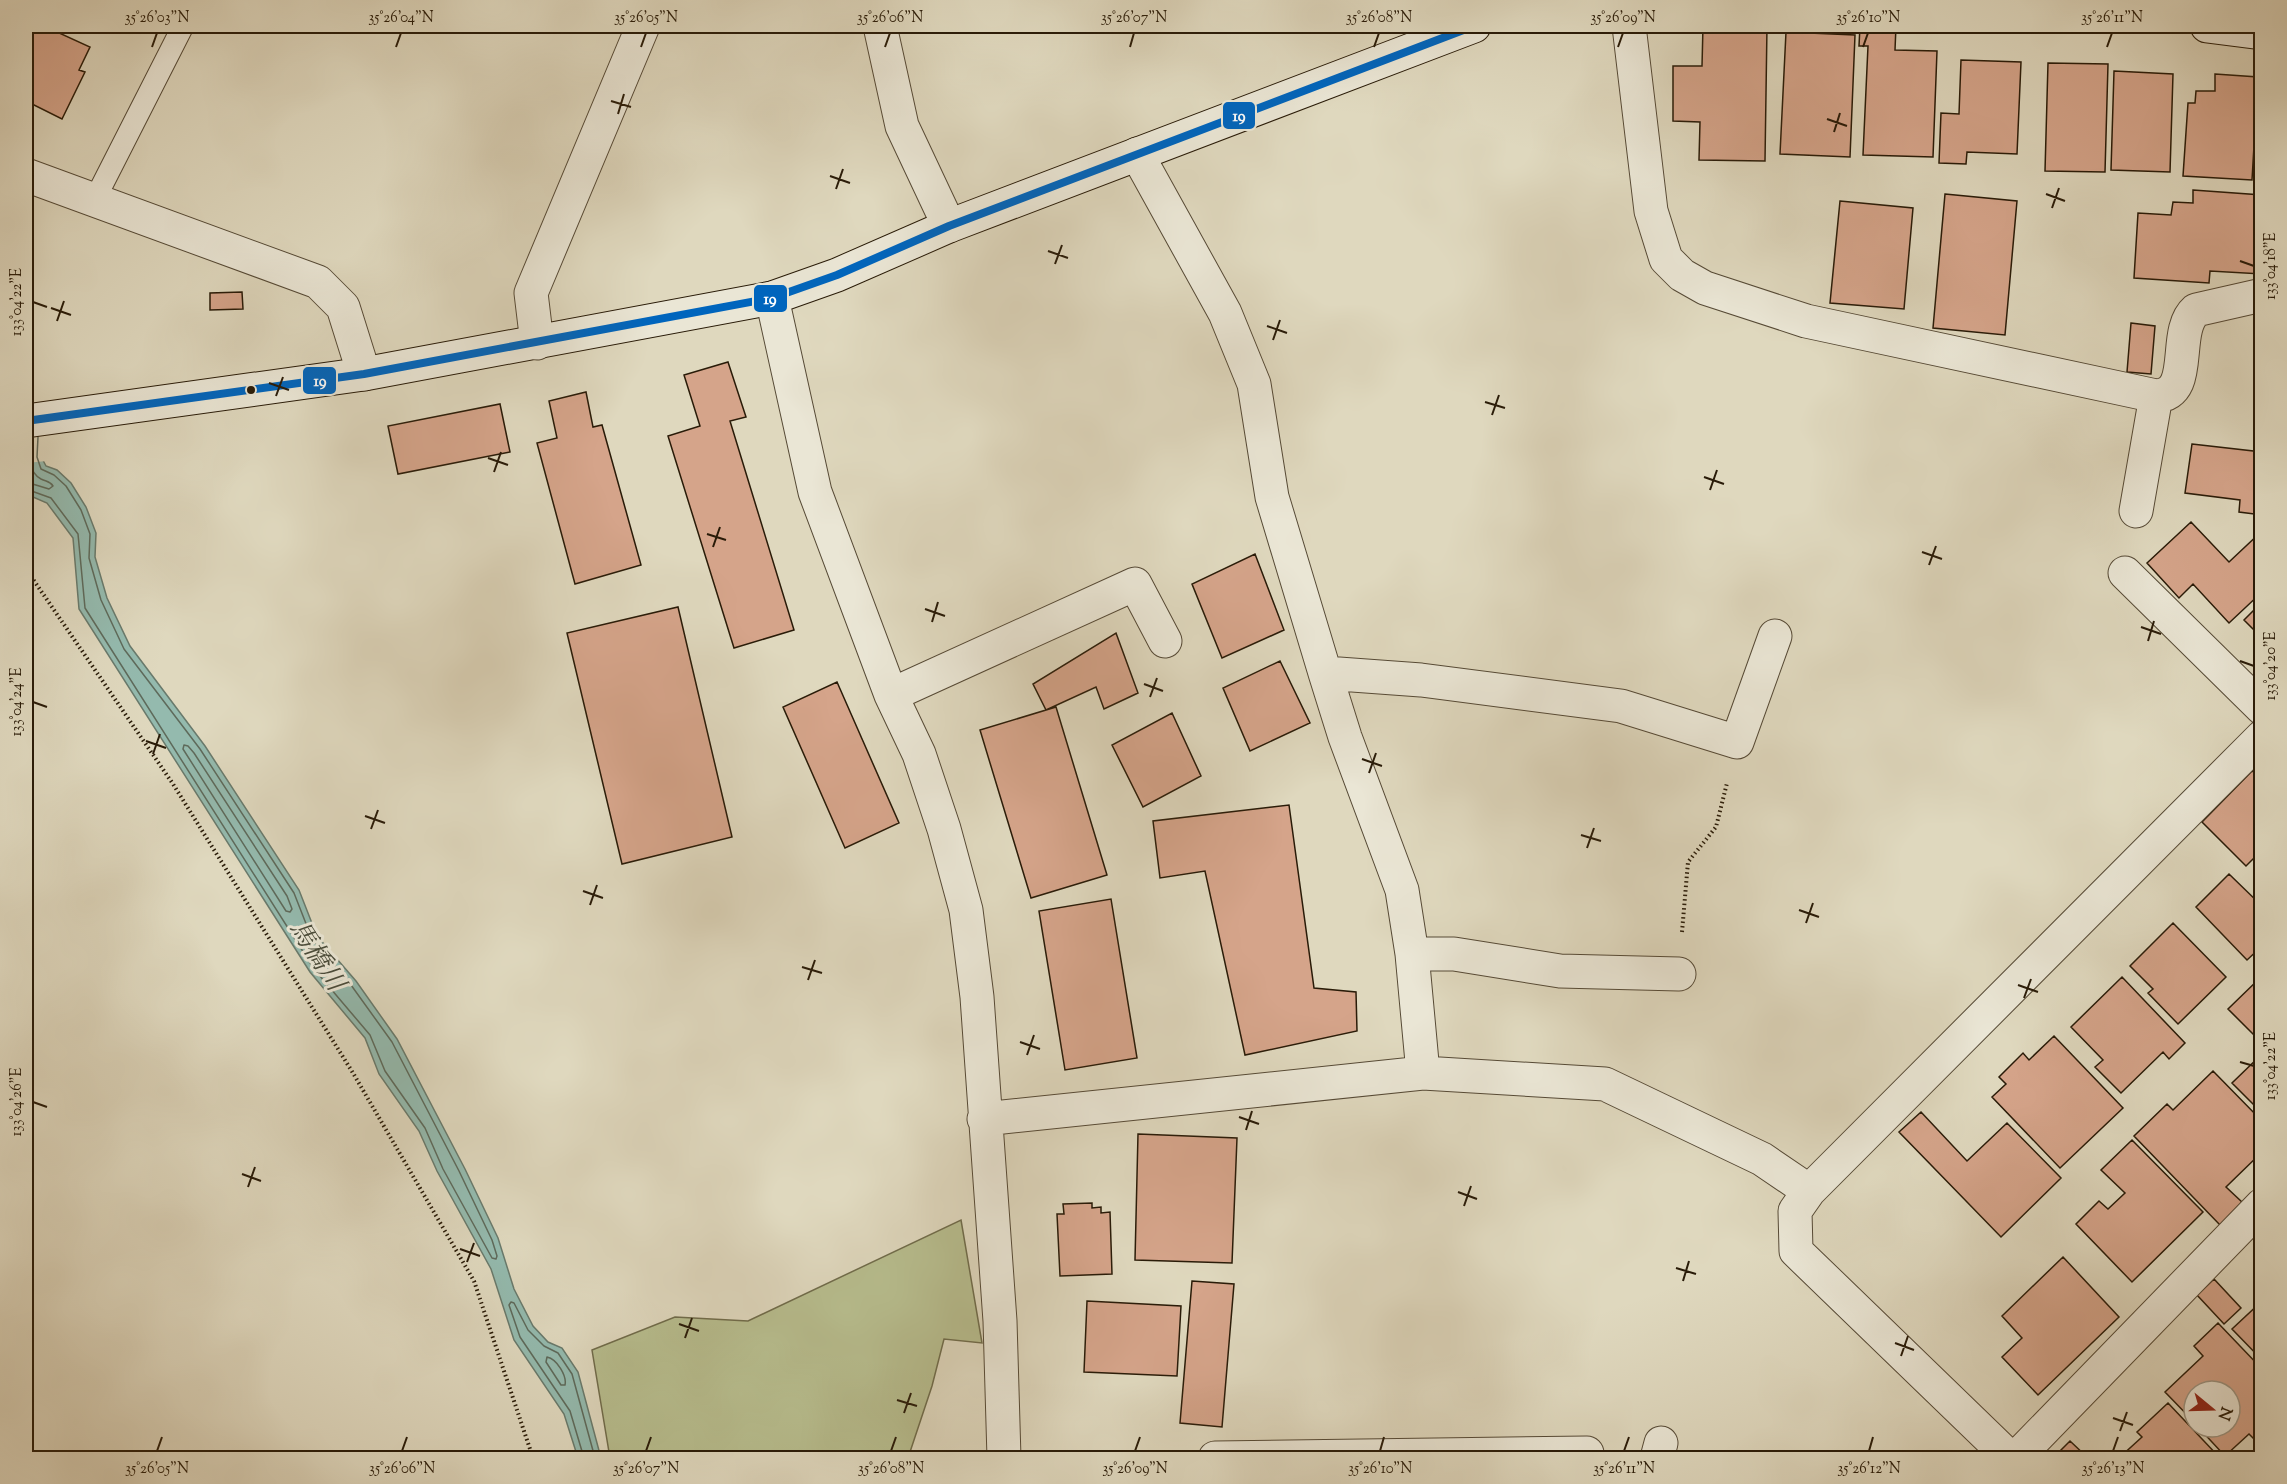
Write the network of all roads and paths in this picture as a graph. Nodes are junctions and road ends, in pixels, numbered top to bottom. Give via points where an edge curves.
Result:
1 (183, 26) edge
2 (643, 26) edge
3 (880, 26) edge
4 (1474, 26) edge
5 (1629, 26) edge
6 (2207, 26) edge
7 (2262, 33) edge
8 (1137, 154) junction
9 (26, 175) edge
10 (95, 199) junction
11 (948, 226) junction
12 (2262, 295) edge
13 (772, 298) junction
14 (537, 343) junction
15 (364, 374) junction
16 (2156, 396) junction
17 (26, 421) edge
18 (2136, 511) dead end
19 (26, 569) edge
20 (2125, 573) dead end
21 (1775, 636) dead end
22 (1165, 641) dead end
23 (1325, 673) junction
24 (891, 695) junction
25 (2262, 708) edge
26 (2262, 737) edge
27 (1737, 742) junction
28 (1412, 954) junction
29 (1678, 974) joint
30 (1423, 1073) junction
31 (984, 1119) junction
32 (1809, 1191) junction
33 (2262, 1205) edge
34 (1587, 1454) dead end
35 (533, 1458) edge
36 (1004, 1458) edge
37 (1215, 1458) edge
38 (2010, 1458) edge
39 (2016, 1458) edge

1 - 10 lane
2 - 14 street via 531,293
3 - 11 street via 902,126
4 - 8 street
5 - 16 street via 1651,211 1666,259 1682,274 1705,288 1806,321
6 - 7 street
8 - 11 street
8 - 23 street via 1225,313 1254,384 1272,497
9 - 10 street
10 - 15 street via 318,282 343,307
11 - 13 street via 837,275
12 - 16 street via 2196,310 2188,316 2179,380 2173,390
13 - 14 street
13 - 24 street via 815,492
14 - 15 street
15 - 17 street
16 - 18 street
19 - 35 path via 173,784 353,1073 474,1281
20 - 25 street
21 - 27 street
22 - 24 street via 1135,584
23 - 27 street via 1422,680 1621,706
23 - 28 street via 1402,890
24 - 31 street via 922,765 966,910 977,997
26 - 32 street
27 - 29 path via 1716,826 1688,862
28 - 29 street via 1454,954 1560,972
28 - 30 street
30 - 31 street
30 - 32 street via 1605,1083 1762,1159
31 - 36 street via 1000,1321
32 - 38 street via 1795,1211 1796,1251
33 - 39 street
34 - 37 street

